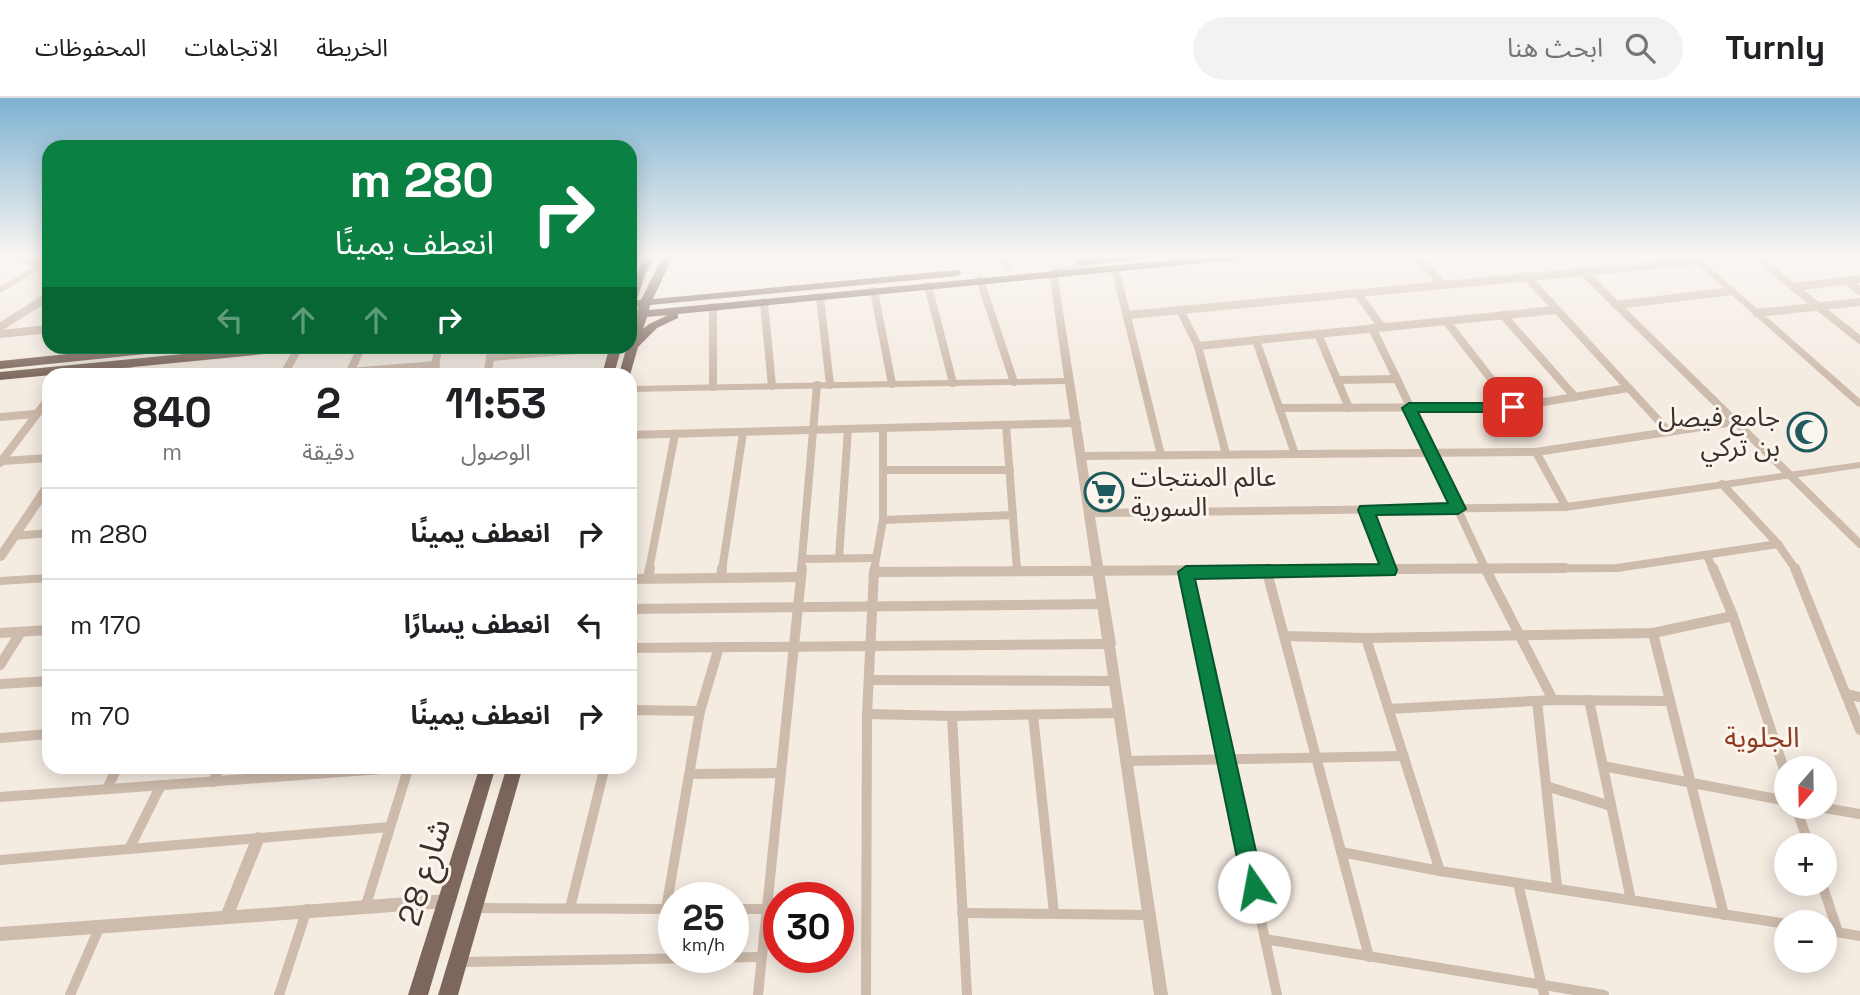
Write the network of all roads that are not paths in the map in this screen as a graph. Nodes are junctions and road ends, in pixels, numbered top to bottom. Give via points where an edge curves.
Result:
1 (820, 297) edge
2 (669, 298) edge
3 (697, 298) edge
4 (810, 298) edge
5 (875, 298) edge
6 (931, 298) edge
7 (986, 298) edge
8 (1058, 298) edge
9 (1123, 298) edge
10 (1306, 298) edge
11 (1360, 298) edge
12 (1545, 298) edge
13 (1609, 298) edge
14 (1680, 298) edge
15 (1739, 298) edge
16 (1808, 298) edge
17 (42, 300) edge
18 (675, 300) junction
19 (764, 302) junction
20 (1860, 302) edge
21 (1616, 305) junction
22 (1818, 306) junction
23 (708, 308) junction
24 (1181, 310) junction
25 (1555, 310) junction
26 (639, 311) edge
27 (1757, 313) junction
28 (1128, 315) junction
29 (1503, 315) junction
30 (1446, 321) junction
31 (0, 327) edge
32 (1382, 327) junction
33 (1372, 328) junction
34 (42, 330) edge
35 (0, 334) edge
36 (1318, 334) junction
37 (1256, 340) junction
38 (1860, 340) edge
39 (637, 343) edge
40 (1198, 346) junction
41 (78, 354) edge
42 (235, 354) edge
43 (438, 354) edge
44 (491, 354) edge
45 (528, 354) edge
46 (490, 357) junction
47 (0, 365) edge
48 (436, 365) junction
49 (134, 368) edge
50 (404, 368) edge
51 (435, 368) edge
52 (488, 368) edge
53 (42, 374) edge
54 (0, 376) edge
55 (1397, 379) junction
56 (1337, 380) junction
57 (1070, 381) junction
58 (1014, 382) junction
59 (953, 383) junction
60 (892, 384) junction
61 (817, 385) junction
62 (830, 385) junction
63 (772, 386) junction
64 (713, 387) junction
65 (1628, 388) junction
66 (637, 389) edge
67 (1575, 397) junction
68 (1860, 404) edge
69 (42, 405) edge
70 (1513, 407) junction
71 (1279, 408) junction
72 (1349, 408) junction
73 (1409, 408) junction
74 (34, 414) junction
75 (0, 417) edge
76 (1734, 422) junction
77 (1077, 423) junction
78 (1006, 425) junction
79 (883, 428) junction
80 (848, 429) junction
81 (814, 430) junction
82 (1669, 432) junction
83 (743, 433) junction
84 (675, 434) junction
85 (637, 435) edge
86 (1536, 452) junction
87 (1430, 453) junction
88 (1226, 454) junction
89 (1295, 454) junction
90 (1161, 455) junction
91 (1081, 456) junction
92 (42, 459) edge
93 (1, 462) edge
94 (1858, 468) edge
95 (883, 470) junction
96 (1010, 470) junction
97 (1788, 475) junction
98 (1722, 484) junction
99 (42, 496) edge
100 (1566, 508) junction
101 (1458, 509) junction
102 (1366, 510) junction
103 (1090, 513) junction
104 (1013, 515) junction
105 (883, 520) junction
106 (42, 534) edge
107 (15, 536) junction
108 (1777, 544) junction
109 (1860, 544) edge
110 (1707, 555) junction
111 (0, 557) edge
112 (839, 558) junction
113 (874, 558) junction
114 (802, 559) junction
115 (1099, 570) junction
116 (1389, 570) junction
117 (1486, 570) junction
118 (1017, 571) junction
119 (874, 572) junction
120 (1186, 572) junction
121 (1267, 572) junction
122 (801, 577) junction
123 (42, 578) edge
124 (648, 578) junction
125 (720, 578) junction
126 (637, 579) edge
127 (0, 581) edge
128 (1104, 604) junction
129 (798, 607) junction
130 (871, 607) junction
131 (637, 609) edge
132 (1733, 615) junction
133 (42, 630) edge
134 (21, 632) junction
135 (0, 633) edge
136 (1653, 633) junction
137 (1284, 636) junction
138 (1521, 636) junction
139 (1366, 638) junction
140 (1110, 644) junction
141 (795, 646) junction
142 (869, 646) junction
143 (719, 647) junction
144 (637, 648) edge
145 (0, 665) edge
146 (869, 680) junction
147 (42, 681) edge
148 (1115, 681) junction
149 (0, 684) edge
150 (1846, 694) junction
151 (1860, 696) edge
152 (1553, 700) junction
153 (1589, 700) junction
154 (1537, 701) junction
155 (1670, 701) junction
156 (1389, 709) junction
157 (637, 710) edge
158 (700, 711) junction
159 (1120, 713) junction
160 (867, 714) junction
161 (1033, 715) junction
162 (952, 716) junction
163 (1860, 730) edge
164 (42, 735) edge
165 (0, 738) edge
166 (1404, 756) junction
167 (1780, 756) edge
168 (1227, 758) junction
169 (1316, 758) junction
170 (1127, 761) junction
171 (1603, 766) junction
172 (780, 773) junction
173 (114, 774) edge
174 (216, 774) edge
175 (318, 774) edge
176 (407, 774) edge
177 (486, 774) edge
178 (513, 774) edge
179 (604, 774) edge
180 (690, 774) junction
181 (213, 782) junction
182 (1691, 783) junction
183 (161, 785) junction
184 (1546, 786) junction
185 (107, 789) junction
186 (0, 797) edge
187 (1774, 799) edge
188 (1611, 806) junction
189 (1838, 810) edge
190 (1860, 814) edge
191 (388, 827) junction
192 (258, 838) junction
193 (129, 849) junction
194 (1341, 852) junction
195 (0, 860) edge
196 (1440, 871) junction
197 (674, 882) edge
198 (768, 882) edge
199 (1518, 883) junction
200 (1556, 887) junction
201 (1631, 900) junction
202 (446, 901) junction
203 (366, 905) junction
204 (475, 908) junction
205 (570, 908) junction
206 (307, 909) junction
207 (658, 909) edge
208 (962, 913) junction
209 (1054, 913) junction
210 (1150, 915) junction
211 (1724, 915) junction
212 (227, 916) junction
213 (1774, 923) edge
214 (100, 926) junction
215 (763, 928) edge
216 (1837, 932) edge
217 (0, 934) edge
218 (1860, 936) edge
219 (1265, 939) junction
220 (749, 957) edge
221 (760, 957) junction
222 (1369, 957) junction
223 (658, 958) edge
224 (458, 962) junction
225 (1543, 990) edge
226 (70, 995) edge
227 (279, 995) edge
228 (418, 995) edge
229 (448, 995) edge
230 (758, 995) edge
231 (866, 995) edge
232 (967, 995) edge
233 (1161, 995) edge
234 (1277, 995) edge
235 (1604, 995) edge

1 - 62 street
2 - 18 main road
3 - 18 main road
4 - 19 main road
5 - 60 street
6 - 59 street
7 - 58 street
8 - 57 street
9 - 28 street
10 - 24 street
11 - 32 street
12 - 25 street
13 - 21 street
14 - 21 street
15 - 27 street
16 - 22 street
17 - 31 street
18 - 26 main road
19 - 23 main road
19 - 63 street
20 - 22 street
21 - 76 street
22 - 27 street
22 - 38 street
23 - 26 main road
23 - 39 main road via 666,319
23 - 64 street
24 - 28 street
24 - 40 street
25 - 29 street
25 - 65 street
27 - 68 street
28 - 90 street
29 - 30 street
29 - 67 street
30 - 32 street
30 - 70 street
32 - 33 street
33 - 36 street
33 - 55 street
34 - 35 street
36 - 37 street
36 - 56 street
37 - 40 street
37 - 71 street
40 - 88 street
41 - 47 main road
42 - 49 main road
43 - 48 street
44 - 46 street
45 - 46 street
46 - 52 street
48 - 50 street
48 - 51 street
53 - 54 main road
55 - 56 street
55 - 73 street
56 - 72 street
57 - 58 street
57 - 77 street
58 - 59 street
59 - 60 street
60 - 62 street
61 - 62 street
61 - 63 street
61 - 81 street
63 - 64 street
64 - 66 street
65 - 67 street
65 - 82 street
67 - 70 street
69 - 74 street
70 - 73 street
71 - 72 street
71 - 89 street
72 - 73 street
73 - 87 street
74 - 75 street
74 - 93 street
76 - 82 street
76 - 97 street
77 - 78 street
77 - 91 street
78 - 79 street
78 - 96 street
79 - 80 street
79 - 95 street
80 - 81 street
80 - 112 street
81 - 83 street
81 - 114 street
82 - 86 street
83 - 84 street
83 - 125 street
84 - 85 street
84 - 124 street
86 - 87 street
86 - 100 street
87 - 89 street
87 - 101 street
88 - 89 street
88 - 90 street
90 - 91 street
91 - 103 street
92 - 93 street
94 - 97 street
95 - 96 street
95 - 105 street
96 - 104 street
97 - 98 street
97 - 109 street
98 - 100 street
98 - 108 street
99 - 107 street
100 - 101 street
101 - 102 street
101 - 117 street
102 - 103 street
102 - 116 street
103 - 115 street
104 - 105 street
104 - 118 street
105 - 113 street
106 - 107 street
107 - 111 street
108 - 110 street
108 - 150 street via 1800,576
110 - 117 street via 1617,569
110 - 132 street
112 - 113 street
112 - 114 street
113 - 119 street
114 - 122 street
115 - 118 street
115 - 120 street
115 - 128 street
116 - 117 street
116 - 121 street
117 - 138 street
118 - 119 street
119 - 130 street
120 - 121 street
120 - 168 street
121 - 137 street
122 - 125 street
122 - 129 street
123 - 127 street
124 - 125 street
124 - 126 street
128 - 130 street
128 - 140 street
129 - 130 street
129 - 131 street
129 - 141 street
130 - 142 street
132 - 136 street
132 - 167 street
133 - 134 street
134 - 135 street
134 - 145 street
136 - 138 street
136 - 155 street
137 - 139 street
137 - 169 street
138 - 139 street
138 - 152 street
139 - 156 street
140 - 142 street
140 - 148 street
141 - 142 street
141 - 143 street
141 - 172 street
142 - 146 street
143 - 144 street
143 - 158 street
146 - 148 street
146 - 160 street
147 - 149 street
148 - 159 street
150 - 151 street
150 - 163 street
152 - 153 street
152 - 154 street
153 - 155 street
153 - 171 street
154 - 156 street
154 - 184 street
155 - 182 street
156 - 166 street
157 - 158 street
158 - 180 street
159 - 161 street
159 - 170 street
160 - 162 street
160 - 231 street
161 - 162 street
161 - 209 street
162 - 208 street
164 - 165 street
166 - 169 street
166 - 196 street
168 - 169 street
168 - 170 street
168 - 219 street
169 - 194 street
170 - 210 street
171 - 182 street
171 - 188 street
172 - 180 street
172 - 198 street
173 - 185 street
174 - 181 street
175 - 181 street
176 - 191 street
177 - 202 main road, شارع 28
178 - 204 main road
179 - 205 street
180 - 197 street
181 - 183 street
182 - 187 street
182 - 211 street
183 - 185 street
183 - 193 street
184 - 188 street
184 - 200 street
185 - 186 street
188 - 201 street
189 - 190 street
191 - 192 street
191 - 203 street
192 - 193 street
192 - 212 street
193 - 195 street
194 - 196 street
194 - 222 street
196 - 199 street
199 - 200 street
199 - 225 street
200 - 201 street
201 - 211 street
202 - 203 street
202 - 228 main road, شارع 28
203 - 206 street
204 - 205 street
204 - 224 main road
205 - 207 street
206 - 212 street
206 - 227 street
208 - 209 street
208 - 232 street
209 - 210 street
210 - 233 street
211 - 213 street
212 - 214 street
214 - 217 street
214 - 226 street
215 - 221 street
216 - 218 street
219 - 222 street
219 - 234 street
220 - 221 street
221 - 230 street
222 - 225 street
223 - 224 street
224 - 229 main road
225 - 235 street

